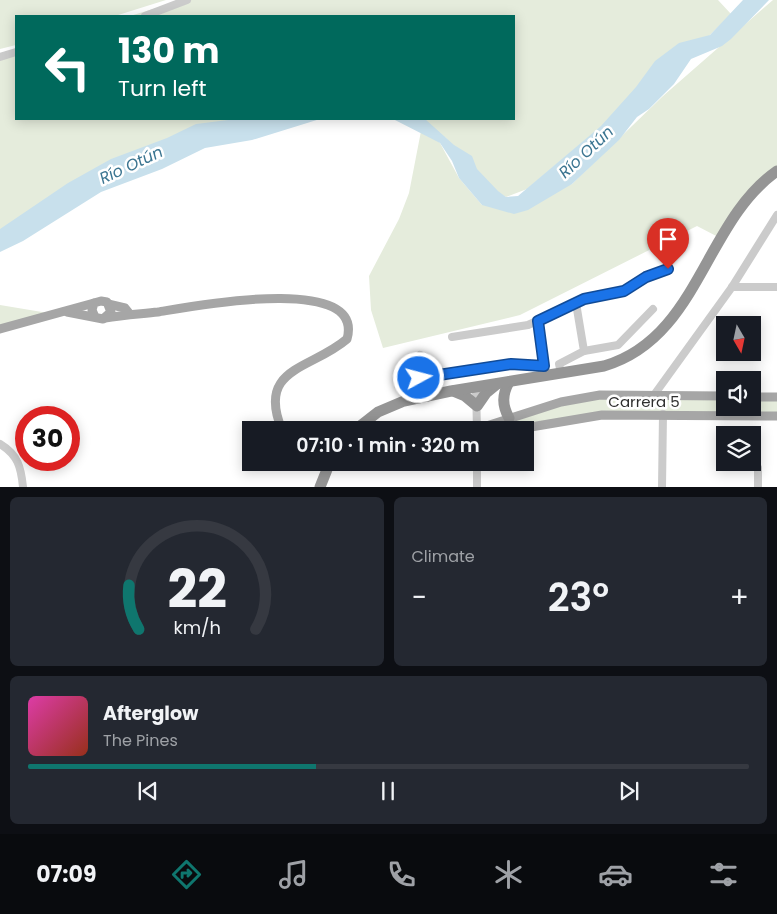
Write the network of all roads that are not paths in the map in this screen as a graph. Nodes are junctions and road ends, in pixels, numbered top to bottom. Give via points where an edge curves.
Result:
1 (186, 0) edge
2 (148, 15) edge
3 (15, 52) edge
4 (0, 56) edge
5 (777, 172) edge
6 (777, 216) edge
7 (668, 269) dead end
8 (732, 287) junction
9 (777, 287) edge
10 (576, 303) junction
11 (94, 304) junction
12 (108, 304) junction
13 (653, 309) dead end
14 (67, 312) junction
15 (129, 313) junction
16 (95, 317) junction
17 (105, 318) junction
18 (538, 321) junction
19 (0, 328) edge
20 (452, 337) dead end
21 (584, 351) junction
22 (420, 355) dead end
23 (544, 366) junction
24 (560, 369) junction
25 (419, 378) junction
26 (503, 383) junction
27 (476, 386) junction
28 (451, 391) junction
29 (654, 396) junction
30 (716, 396) edge
31 (420, 397) junction
32 (761, 397) edge
33 (777, 397) edge
34 (477, 406) junction
35 (663, 414) junction
36 (777, 416) edge
37 (509, 418) junction
38 (280, 421) edge
39 (367, 421) edge
40 (476, 421) edge
41 (500, 421) edge
42 (534, 426) edge
43 (0, 444) edge
44 (326, 471) edge
45 (477, 471) edge
46 (758, 471) edge
47 (23, 486) edge
48 (320, 486) edge
49 (477, 486) edge
50 (662, 486) edge
51 (758, 486) edge

1 - 2 street
3 - 4 street
5 - 24 highway via 744,203 670,323 660,333 640,350 618,362
6 - 8 street
7 - 10 street via 646,277 624,291
8 - 9 street
8 - 29 street
10 - 18 street
10 - 21 street
11 - 12 main road via 101,300
11 - 14 main road
11 - 16 main road
12 - 15 main road via 125,308
12 - 17 main road via 110,312
13 - 21 street via 618,345
14 - 16 main road
14 - 19 main road
15 - 17 main road
15 - 38 main road via 235,299 279,298 332,305 348,322 347,339 288,375 277,386 274,401
16 - 17 main road
18 - 20 street
18 - 23 street
21 - 24 street
22 - 25 street via 417,360
23 - 24 street
23 - 25 street via 511,364
24 - 26 highway
25 - 31 street
26 - 27 highway
26 - 34 highway via 486,393
26 - 37 highway via 503,404
27 - 28 highway
27 - 34 street
28 - 31 highway
28 - 34 highway via 465,396
29 - 30 main road, Carrera 5
29 - 37 main road, Carrera 5 via 600,394
31 - 39 highway via 390,405
32 - 33 main road
34 - 40 street
35 - 36 main road, Carrera 5
35 - 42 main road, Carrera 5 via 602,415
35 - 50 street
37 - 41 main road, Carrera 5
43 - 47 street via 18,460
44 - 48 highway
45 - 49 street
46 - 51 street

